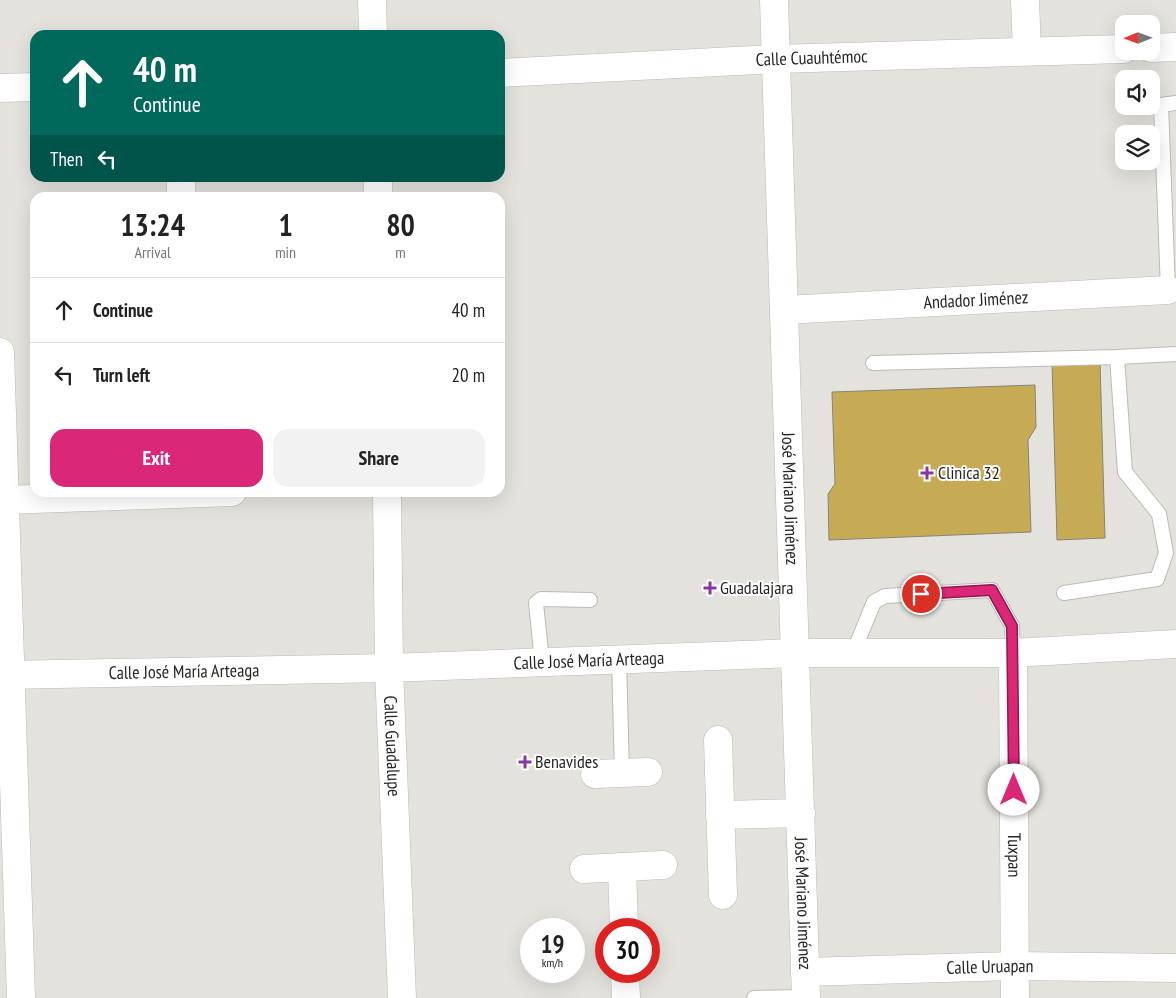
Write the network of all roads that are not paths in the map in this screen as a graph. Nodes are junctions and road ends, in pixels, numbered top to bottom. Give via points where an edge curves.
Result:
1 (372, 0) edge
2 (774, 0) edge
3 (1025, 0) edge
4 (373, 30) edge
5 (1176, 47) edge
6 (1115, 48) edge
7 (1160, 48) edge
8 (1027, 52) junction
9 (776, 59) junction
10 (505, 72) edge
11 (0, 88) edge
12 (30, 88) edge
13 (1176, 103) edge
14 (1172, 290) edge
15 (784, 310) junction
16 (0, 352) edge
17 (1176, 354) edge
18 (1118, 357) junction
19 (873, 363) dead end
20 (84, 497) edge
21 (387, 497) edge
22 (5, 500) junction
23 (1064, 593) dead end
24 (590, 600) dead end
25 (1176, 644) edge
26 (796, 653) junction
27 (853, 653) junction
28 (1013, 653) junction
29 (619, 660) junction
30 (542, 662) junction
31 (389, 668) junction
32 (5, 674) edge
33 (718, 740) dead end
34 (622, 773) dead end
35 (801, 813) junction
36 (720, 815) junction
37 (663, 865) dead end
38 (622, 867) junction
39 (584, 869) dead end
40 (723, 895) dead end
41 (624, 918) edge
42 (1014, 966) junction
43 (1176, 968) edge
44 (625, 983) edge
45 (806, 989) edge
46 (21, 998) edge
47 (402, 998) edge
48 (626, 998) edge
49 (754, 998) edge
50 (1015, 998) edge

1 - 4 street
2 - 9 street, José Mariano Jiménez
3 - 8 street
5 - 7 street
6 - 8 street, Calle Cuauhtémoc
8 - 9 street, Calle Cuauhtémoc
9 - 10 street, Calle Cuauhtémoc
9 - 15 street, José Mariano Jiménez
11 - 12 street
13 - 14 lane via 1161,105
14 - 15 street, Andador Jiménez
15 - 26 street, José Mariano Jiménez
16 - 22 street
17 - 18 lane
18 - 19 lane
18 - 23 lane via 1125,472 1158,514 1166,553 1157,579
20 - 22 street
21 - 31 street, Calle Guadalupe
22 - 32 street
24 - 30 lane via 541,599 536,602
25 - 28 street, Calle José María Arteaga
26 - 27 street, Calle José María Arteaga
26 - 29 street, Calle José María Arteaga
26 - 35 street, José Mariano Jiménez
27 - 28 street, Calle José María Arteaga
27 - 28 lane via 874,602 885,596 992,590 1012,626
28 - 42 street, Tuxpan
29 - 30 street, Calle José María Arteaga
29 - 34 lane
30 - 31 street, Calle José María Arteaga
31 - 32 street, Calle José María Arteaga
31 - 47 street, Calle Guadalupe
32 - 46 street
33 - 36 street
35 - 36 street
35 - 45 street, José Mariano Jiménez
36 - 40 street
37 - 38 street
38 - 39 street
38 - 41 street
42 - 43 street, Calle Uruapan
42 - 45 street, Calle Uruapan
42 - 50 street, Tuxpan
44 - 48 street
45 - 49 lane

